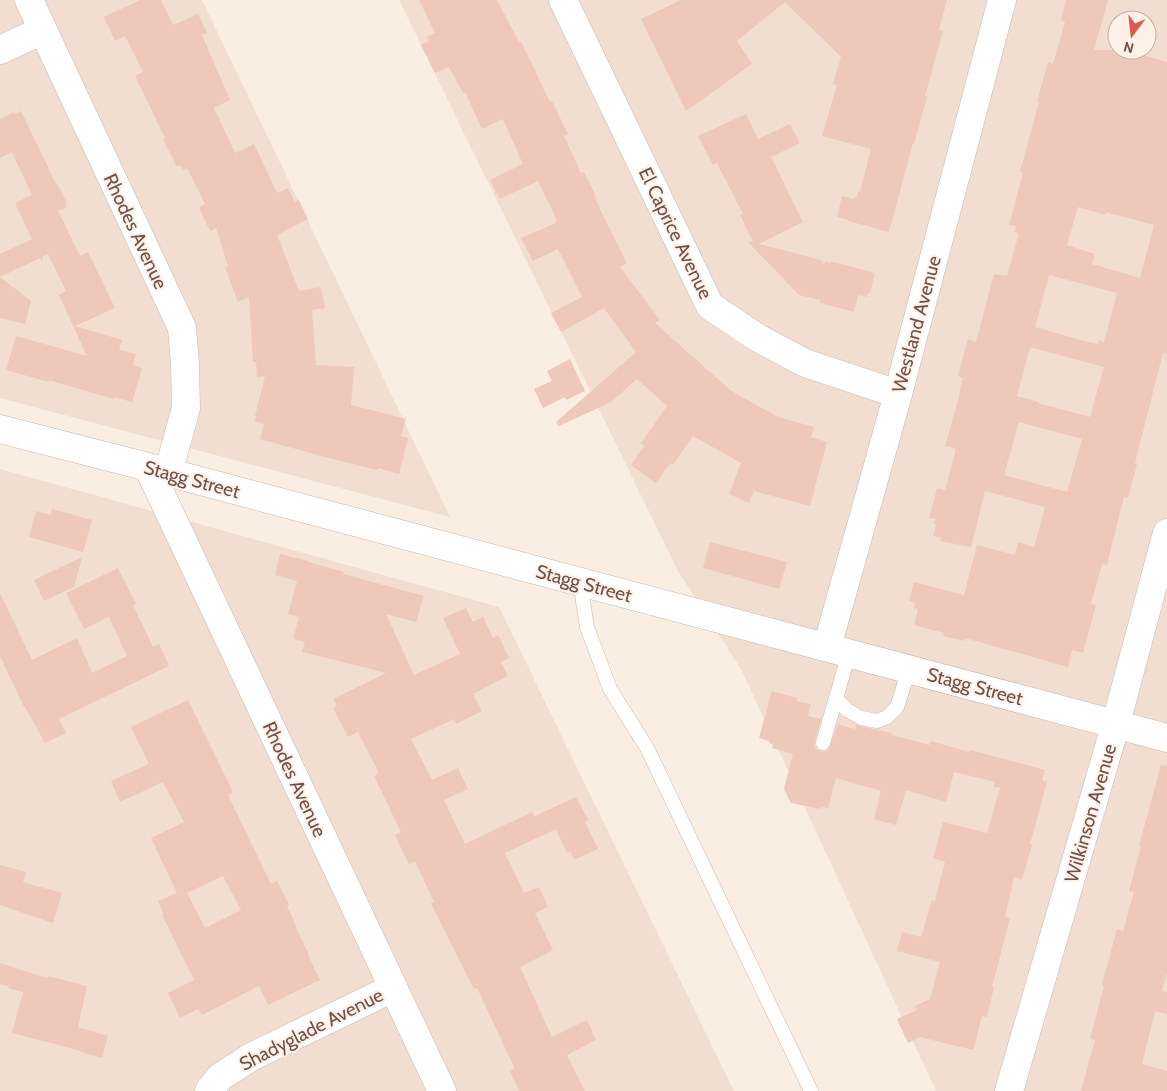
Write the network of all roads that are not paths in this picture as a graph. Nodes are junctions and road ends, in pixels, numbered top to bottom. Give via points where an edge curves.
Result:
1 (29, 0) edge
2 (563, 0) edge
3 (1002, 0) edge
4 (43, 30) junction
5 (0, 50) edge
6 (898, 394) junction
7 (0, 429) edge
8 (158, 470) junction
9 (1167, 533) edge
10 (580, 582) junction
11 (838, 650) junction
12 (908, 669) junction
13 (836, 698) junction
14 (1116, 723) junction
15 (1167, 738) edge
16 (823, 743) dead end
17 (393, 988) junction
18 (209, 1091) edge
19 (442, 1091) edge
20 (811, 1091) edge
21 (1009, 1091) edge

1 - 4 street, Rhodes Avenue
2 - 6 street, El Caprice Avenue via 710,306 758,338 805,363
3 - 6 street, Westland Avenue
4 - 5 street
4 - 8 street, Rhodes Avenue via 182,328 186,408
6 - 11 street, Westland Avenue
7 - 8 street, Stagg Street
8 - 10 street, Stagg Street
8 - 17 street, Rhodes Avenue
9 - 14 street, Wilkinson Avenue
10 - 11 street, Stagg Street
10 - 20 lane via 587,627 610,689 647,748
11 - 12 street, Stagg Street
11 - 13 lane
12 - 13 lane via 897,707 887,717 877,721 861,718
12 - 14 street, Stagg Street
13 - 16 lane
14 - 15 street, Stagg Street
14 - 21 street, Wilkinson Avenue
17 - 18 street, Shadyglade Avenue via 251,1057 220,1077
17 - 19 street, Rhodes Avenue

